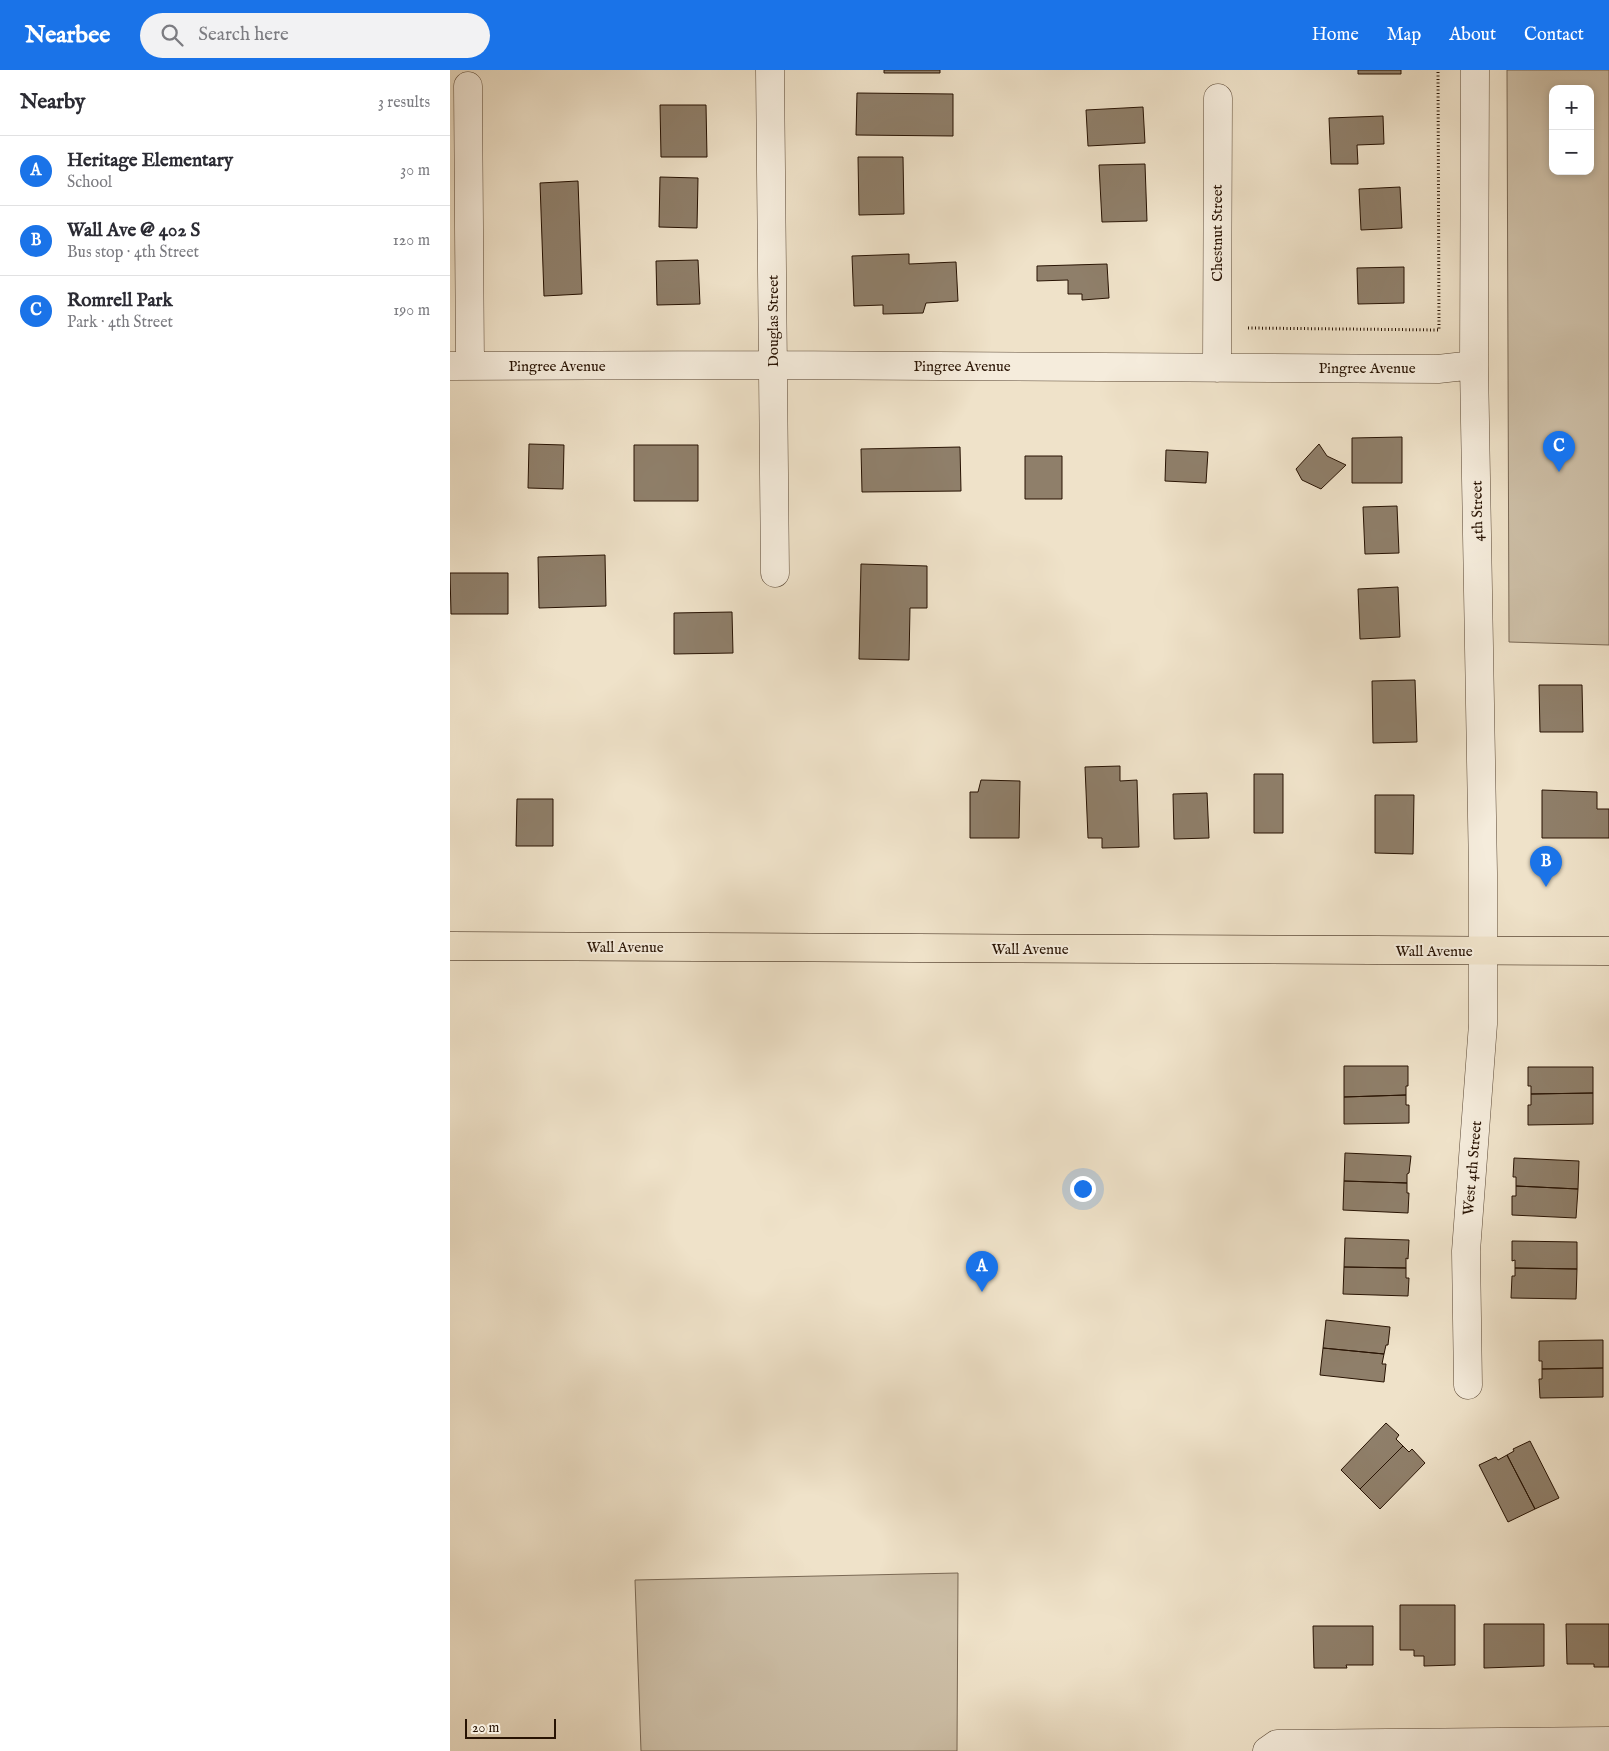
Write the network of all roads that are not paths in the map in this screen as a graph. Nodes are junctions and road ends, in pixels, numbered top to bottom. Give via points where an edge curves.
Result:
1 (770, 70) edge
2 (1475, 70) edge
3 (468, 86) dead end
4 (1218, 98) dead end
5 (772, 365) junction
6 (1474, 365) junction
7 (460, 366) edge
8 (1217, 368) junction
9 (775, 573) dead end
10 (450, 946) edge
11 (1483, 951) junction
12 (1609, 951) edge
13 (1468, 1385) dead end
14 (1609, 1741) edge
15 (1272, 1747) edge

1 - 5 street, Douglas Street
2 - 6 street, 4th Street
3 - 7 street
4 - 8 street, Chestnut Street
5 - 7 street, Pingree Avenue
5 - 8 street, Pingree Avenue
5 - 9 street, Douglas Street
6 - 8 street, Pingree Avenue via 1438,369
6 - 11 street, 4th Street
10 - 11 main road, Wall Avenue
11 - 12 main road, Wall Avenue
11 - 13 street, West 4th Street via 1483,1039 1466,1251
14 - 15 street

